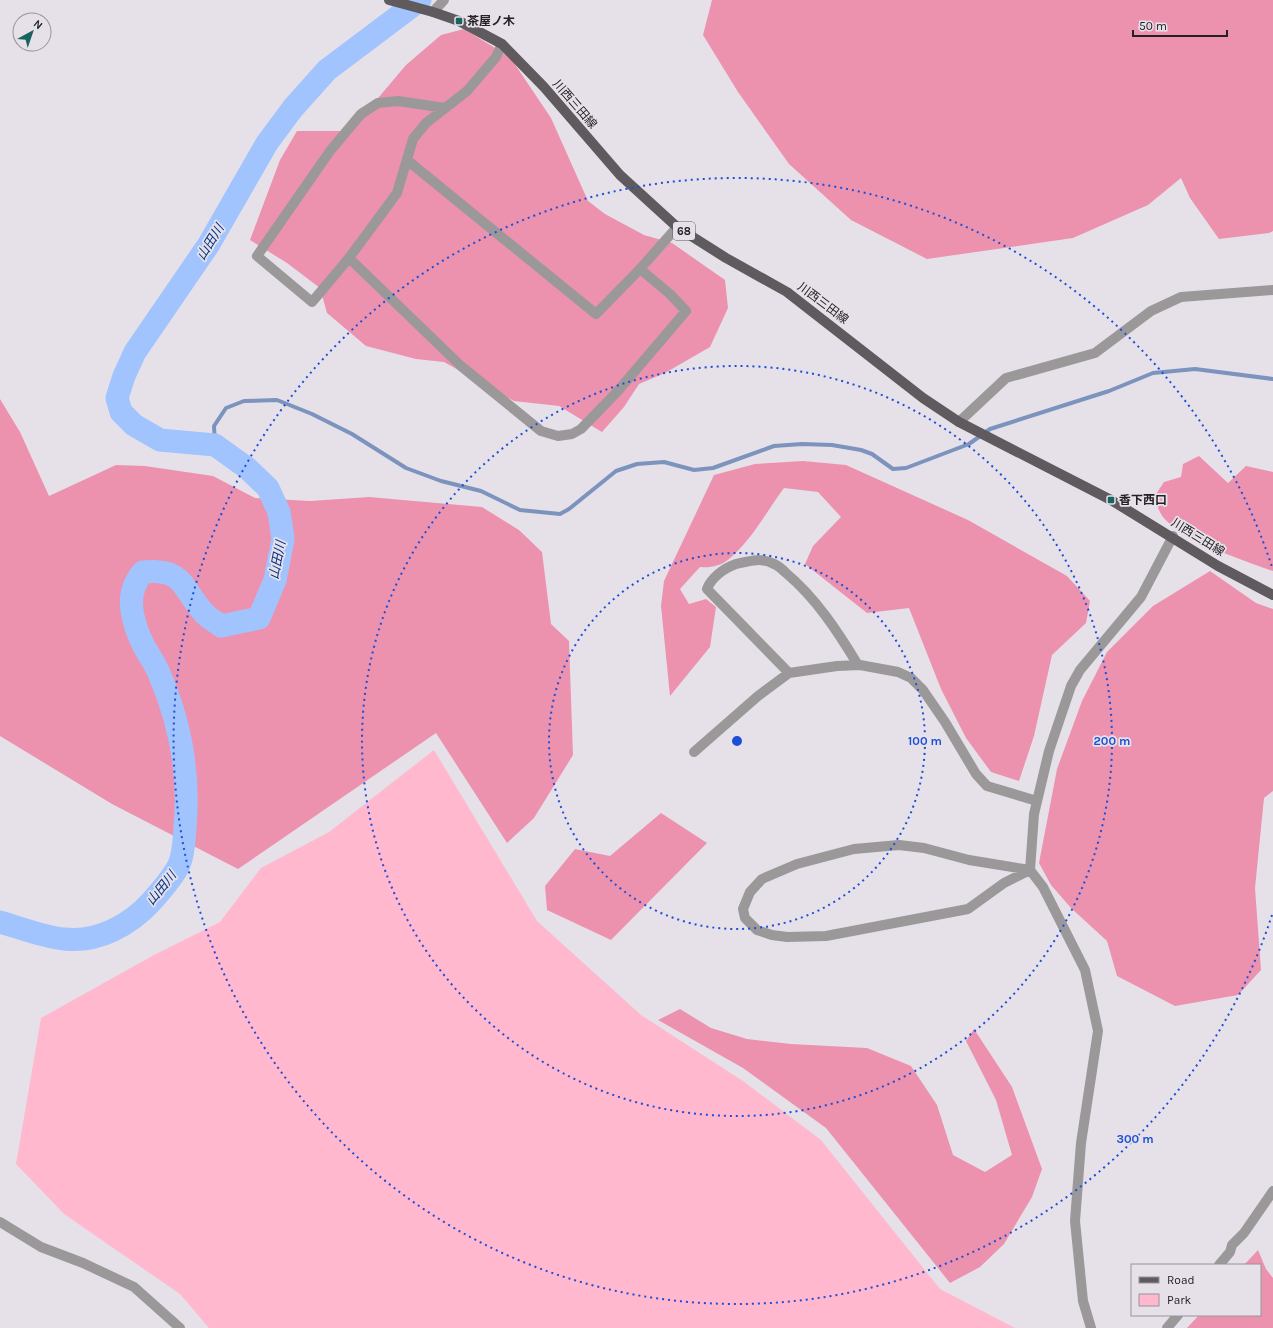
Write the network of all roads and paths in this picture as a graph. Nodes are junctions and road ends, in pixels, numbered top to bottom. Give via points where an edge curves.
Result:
1 (389, 0) edge
2 (444, 0) edge
3 (433, 12) junction
4 (502, 44) junction
5 (445, 108) junction
6 (407, 160) junction
7 (677, 227) junction
8 (350, 258) junction
9 (640, 269) junction
10 (1273, 290) edge
11 (959, 422) junction
12 (1173, 536) junction
13 (1273, 595) edge
14 (858, 665) junction
15 (789, 673) junction
16 (694, 752) dead end
17 (1037, 801) junction
18 (1030, 870) junction
19 (1273, 1191) edge
20 (0, 1222) edge
21 (1220, 1264) edge
22 (1177, 1316) edge
23 (180, 1328) edge
24 (1091, 1328) edge
25 (1167, 1328) edge

1 - 3 main road, 川西三田線 / 68
2 - 3 street
3 - 4 main road, 川西三田線 / 68 via 459,21
4 - 5 street via 496,57 467,91
4 - 7 main road, 川西三田線 / 68 via 620,175
5 - 6 street via 426,122 412,139
5 - 8 street via 398,101 378,104 361,114 330,151 257,256 312,302
6 - 8 street via 397,193
6 - 9 street via 596,314
7 - 9 street
7 - 11 main road, 川西三田線 / 68 via 787,292 923,398
8 - 9 street via 466,371 540,432 558,436 572,434 581,429 617,392 686,311
10 - 11 street via 1181,297 1151,311 1095,353 1006,378
11 - 12 main road, 川西三田線 / 68 via 1111,500
12 - 13 main road, 川西三田線 / 68 via 1218,566
12 - 17 street via 1141,597 1080,670 1070,686 1049,751
14 - 15 street
14 - 15 street via 815,602 775,564 756,559 728,566 710,581 707,589
14 - 17 street via 898,672 911,678 923,690 976,774 987,786
15 - 16 street via 758,696
17 - 18 street
18 - 18 street via 1004,883 968,909 826,936 772,935 757,930 745,918 743,909 750,892 762,879 797,864 854,849 899,845
18 - 24 street via 1043,887 1085,970 1098,1031 1080,1143 1075,1221 1082,1301
19 - 21 street
20 - 23 street via 41,1247 134,1287
22 - 25 street

